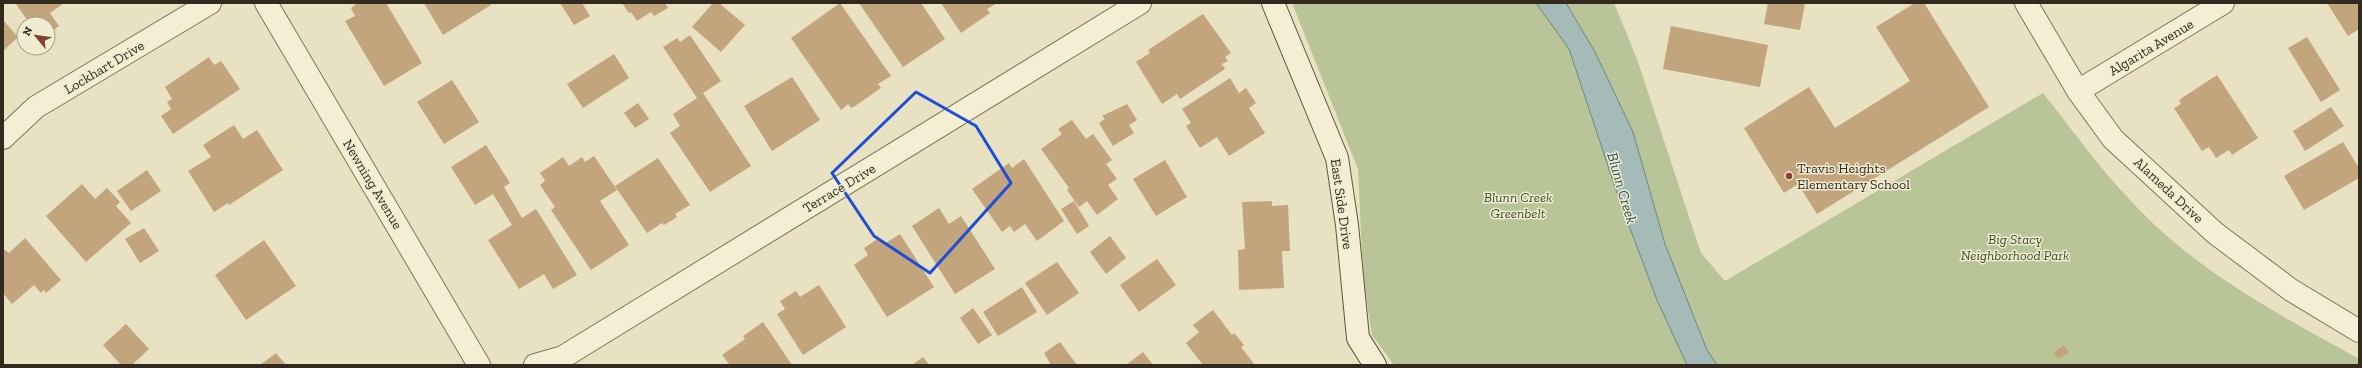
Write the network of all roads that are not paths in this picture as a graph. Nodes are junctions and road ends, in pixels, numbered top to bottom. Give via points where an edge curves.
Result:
1 (210, 3) edge
2 (266, 3) edge
3 (1140, 3) edge
4 (1273, 3) edge
5 (2026, 3) edge
6 (2223, 3) edge
7 (2078, 91) junction
8 (3, 138) edge
9 (2359, 331) edge
10 (479, 365) edge
11 (535, 365) edge
12 (1374, 365) edge

1 - 8 street, Lockhart Drive via 36,107
2 - 10 street, Newning Avenue
3 - 11 street, Terrace Drive via 563,357
4 - 12 street, East Side Drive via 1337,158 1358,338
5 - 7 street, Alameda Drive
6 - 7 street, Algarita Avenue
7 - 9 street, Alameda Drive via 2113,139 2214,233 2291,290

